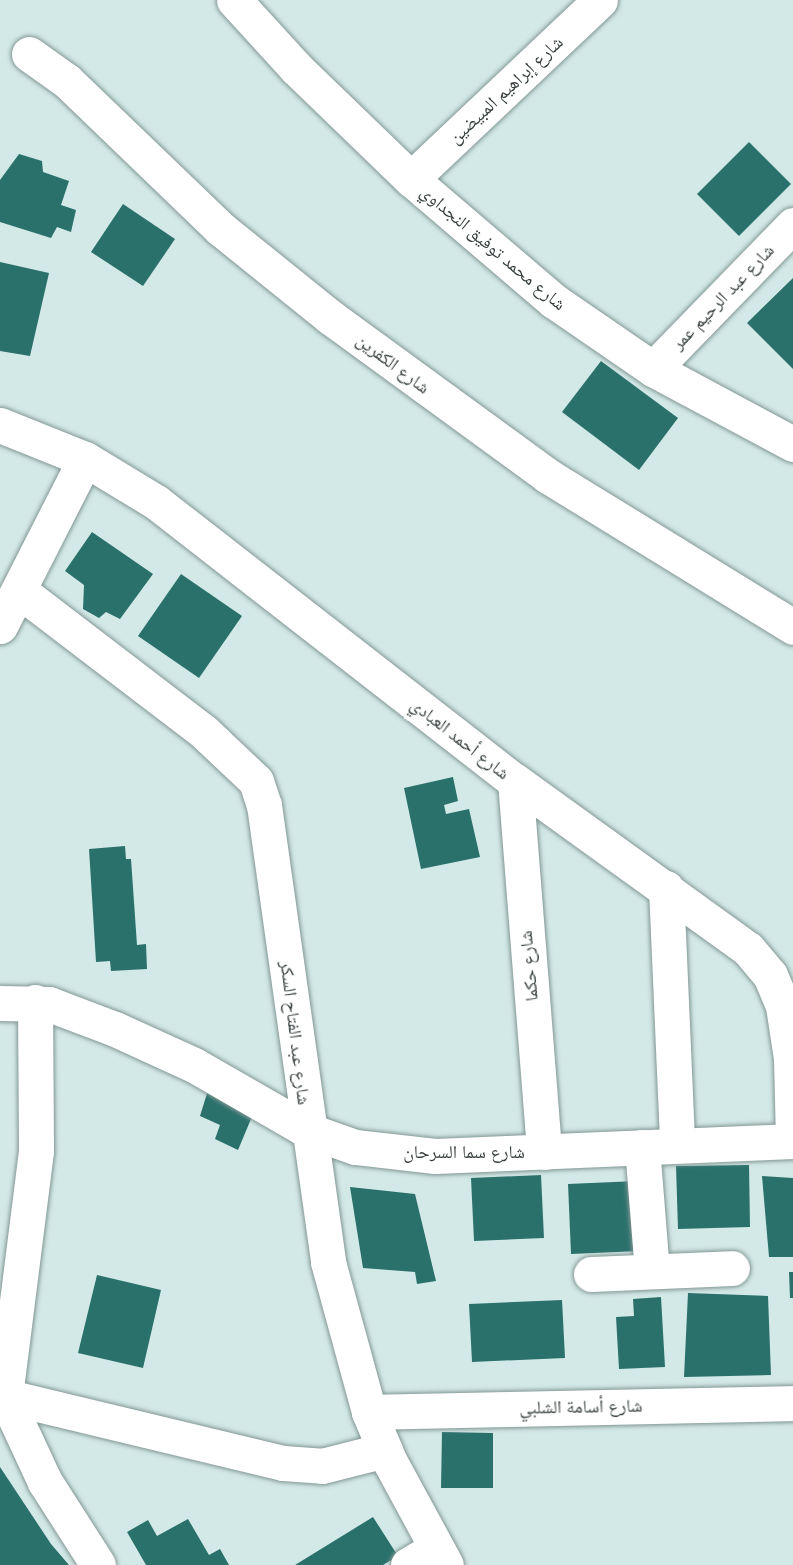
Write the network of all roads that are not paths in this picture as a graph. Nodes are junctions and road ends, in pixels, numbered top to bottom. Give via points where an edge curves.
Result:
1 (234, 0) edge
2 (600, 0) edge
3 (29, 54) dead end
4 (411, 179) junction
5 (793, 225) edge
6 (653, 369) junction
7 (0, 425) edge
8 (793, 444) edge
9 (85, 459) junction
10 (21, 592) junction
11 (0, 626) edge
12 (793, 627) edge
13 (515, 781) junction
14 (666, 888) junction
15 (35, 1002) junction
16 (0, 1003) edge
17 (307, 1130) junction
18 (793, 1141) edge
19 (677, 1145) junction
20 (642, 1147) junction
21 (544, 1152) junction
22 (732, 1268) dead end
23 (652, 1271) junction
24 (591, 1274) dead end
25 (3, 1396) edge
26 (793, 1403) edge
27 (369, 1412) junction
28 (385, 1450) junction
29 (429, 1560) edge
30 (98, 1565) edge

1 - 4 street, شارع محمد توفيق النجداوي via 296,68
2 - 4 street, شارع إبراهيم المبيضين
3 - 12 street, شارع الكفرين via 67,81 221,229 330,317 548,476
4 - 6 street, شارع محمد توفيق النجداوي via 554,301
5 - 6 street, شارع عبد الرحيم عمر
6 - 8 street, شارع محمد توفيق النجداوي
7 - 9 street, شارع أحمد العبادي
9 - 10 street
9 - 13 street, شارع أحمد العبادي via 156,502
10 - 11 street
10 - 17 street, شارع عبد الفتاح السكر via 204,733 256,781 264,805
13 - 14 street, شارع أحمد العبادي
13 - 21 street, شارع حكما
14 - 18 street, شارع أحمد العبادي via 748,949 779,991 791,1058
14 - 19 street
15 - 16 street, شارع سما السرحان
15 - 17 street, شارع سما السرحان via 63,1008 194,1065
15 - 25 street via 36,1151
17 - 21 street, شارع سما السرحان via 355,1147 408,1154
17 - 27 street, شارع عبد الفتاح السكر via 328,1262
18 - 19 street, شارع سما السرحان
19 - 20 street, شارع سما السرحان
20 - 21 street, شارع سما السرحان
20 - 23 street
22 - 23 street
23 - 24 street
25 - 28 street via 283,1463 322,1466
25 - 30 street via 39,1471
26 - 27 street, شارع أسامة الشلبي
27 - 28 street, شارع عبد الفتاح السكر
28 - 29 street, شارع عبد الفتاح السكر

